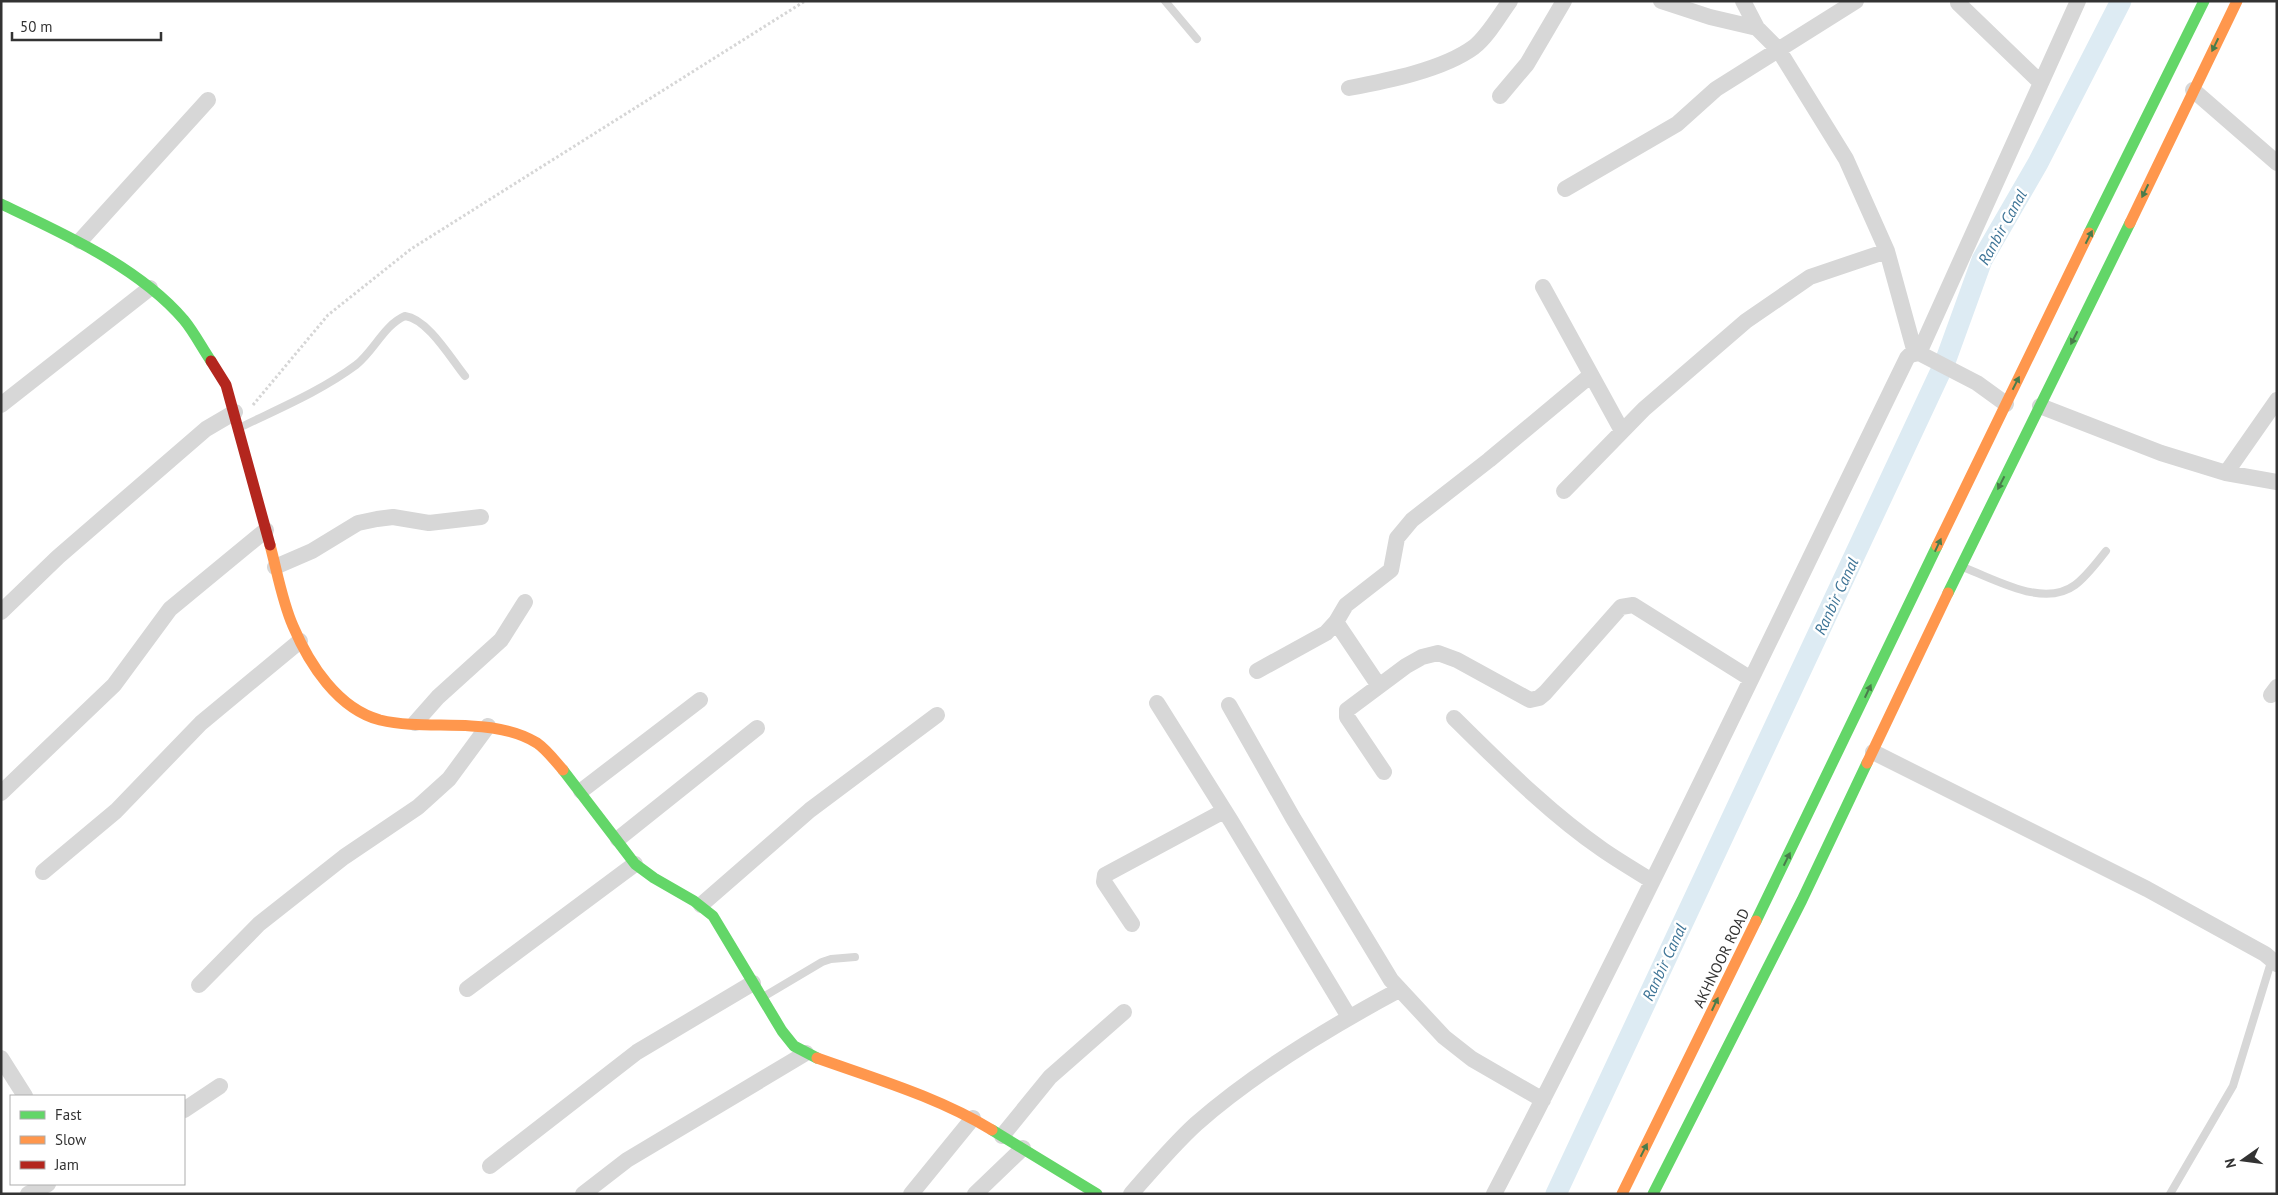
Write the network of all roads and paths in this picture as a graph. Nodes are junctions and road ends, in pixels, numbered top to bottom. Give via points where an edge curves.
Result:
1 (806, 1) edge
2 (1165, 1) edge
3 (1510, 1) edge
4 (1564, 1) edge
5 (1661, 1) edge
6 (1856, 1) edge
7 (2078, 1) edge
8 (2204, 1) edge
9 (2237, 1) edge
10 (1958, 3) dead end
11 (1750, 4) edge
12 (1757, 28) junction
13 (1197, 39) dead end
14 (1778, 50) junction
15 (2041, 83) junction
16 (1349, 88) dead end
17 (2193, 90) junction
18 (1500, 96) dead end
19 (208, 100) dead end
20 (2277, 163) edge
21 (1565, 189) dead end
22 (1, 204) edge
23 (80, 242) junction
24 (1887, 251) junction
25 (1543, 287) dead end
26 (150, 288) junction
27 (1920, 354) junction
28 (1591, 375) junction
29 (465, 376) dead end
30 (2277, 400) edge
31 (2006, 404) junction
32 (1, 405) edge
33 (2040, 406) junction
34 (237, 421) junction
35 (1622, 431) junction
36 (2226, 473) junction
37 (2277, 482) edge
38 (1564, 490) dead end
39 (480, 516) dead end
40 (266, 530) junction
41 (2106, 551) dead end
42 (1961, 566) junction
43 (275, 567) junction
44 (525, 602) dead end
45 (1, 612) edge
46 (1336, 622) junction
47 (300, 641) junction
48 (1257, 671) dead end
49 (1751, 679) junction
50 (1379, 686) junction
51 (700, 700) dead end
52 (1156, 703) dead end
53 (1229, 705) dead end
54 (937, 715) dead end
55 (1454, 718) dead end
56 (415, 723) junction
57 (488, 726) junction
58 (757, 728) dead end
59 (1873, 752) junction
60 (1384, 772) dead end
61 (581, 791) junction
62 (1, 793) edge
63 (1224, 811) junction
64 (618, 839) junction
65 (635, 864) junction
66 (44, 872) dead end
67 (1652, 881) junction
68 (701, 905) junction
69 (1132, 924) dead end
70 (855, 957) dead end
71 (2274, 962) edge
72 (753, 983) junction
73 (200, 984) dead end
74 (467, 990) dead end
75 (1399, 990) junction
76 (762, 998) junction
77 (1124, 1012) dead end
78 (1349, 1017) junction
79 (806, 1053) junction
80 (2, 1062) edge
81 (220, 1086) dead end
82 (25, 1095) edge
83 (1543, 1100) junction
84 (185, 1109) edge
85 (973, 1118) junction
86 (1002, 1136) junction
87 (1022, 1148) junction
88 (490, 1166) dead end
89 (46, 1185) edge
90 (1089, 1192) edge
91 (28, 1194) edge
92 (583, 1194) edge
93 (912, 1194) edge
94 (974, 1194) edge
95 (1131, 1194) edge
96 (1494, 1194) edge
97 (1622, 1194) edge
98 (1653, 1194) edge
99 (2170, 1194) edge

1 - 34 path via 410,250 328,315
2 - 13 lane
3 - 16 street via 1482,38 1466,52 1403,77
4 - 18 street via 1527,64
5 - 12 street
6 - 14 street
7 - 15 street
31 -> 8 main road, AKHNOOR ROAD
9 -> 17 main road
10 - 15 street
11 - 12 street
12 - 14 street
14 - 21 street via 1716,89 1677,124
14 - 24 street via 1846,159
15 - 27 street
17 - 20 street
17 -> 33 main road
19 - 23 street
22 - 23 main road
23 - 26 main road
24 - 27 street
24 - 35 street via 1810,277 1746,321
25 - 28 street
26 - 32 street
26 - 34 main road via 184,320 226,385
27 - 31 street via 1977,383
27 - 49 street via 1907,358
28 - 35 street
28 - 46 street via 1412,520 1397,538 1391,570 1346,605
29 - 34 lane via 427,328 416,319 405,316 393,324 358,364 329,384
30 - 36 street
97 -> 31 main road, AKHNOOR ROAD
33 - 36 street
33 -> 42 main road
34 - 40 main road
34 - 45 street via 206,428 58,557
35 - 38 street
36 - 37 street
39 - 43 street via 429,523 393,517 377,518 358,523 312,551
40 - 43 main road
40 - 62 street via 170,609 114,685
41 - 42 lane via 2082,580 2073,587 2050,595 2035,594
42 - 59 main road
43 - 47 main road
44 - 56 street via 501,640 438,697
46 - 48 street via 1326,633
46 - 50 street
47 - 56 main road via 319,672 346,702 368,717
47 - 66 street via 202,724 116,811
49 - 50 street via 1628,604 1621,607 1539,698 1530,700 1456,660 1438,654 1422,657
49 - 67 street
50 - 60 street via 1348,707 1346,714
51 - 61 street
52 - 63 street
53 - 75 street via 1298,826
54 - 68 street via 810,810
55 - 67 street via 1568,823
56 - 57 main road
57 - 61 main road via 533,740
57 - 73 street via 449,779 418,807 344,857 259,924
58 - 64 street
59 - 71 street via 2147,889
59 - 98 main road
61 - 64 main road
63 - 69 street via 1105,875 1104,882
63 - 78 street
64 - 65 main road
65 - 68 main road
65 - 74 street
67 - 83 street
68 - 72 main road via 713,916
70 - 76 lane via 822,962
71 - 99 lane via 2232,1086
72 - 76 main road
72 - 88 street via 637,1052
75 - 78 street
75 - 83 street via 1444,1037 1472,1059
76 - 79 main road via 794,1046
77 - 86 street via 1050,1077
78 - 95 street via 1235,1091 1180,1139
79 - 85 main road
79 - 92 street via 627,1160
80 - 82 street
81 - 84 street
83 - 96 street
85 - 86 main road
85 - 93 street
86 - 87 main road
87 - 90 main road
87 - 94 street
89 - 91 street

